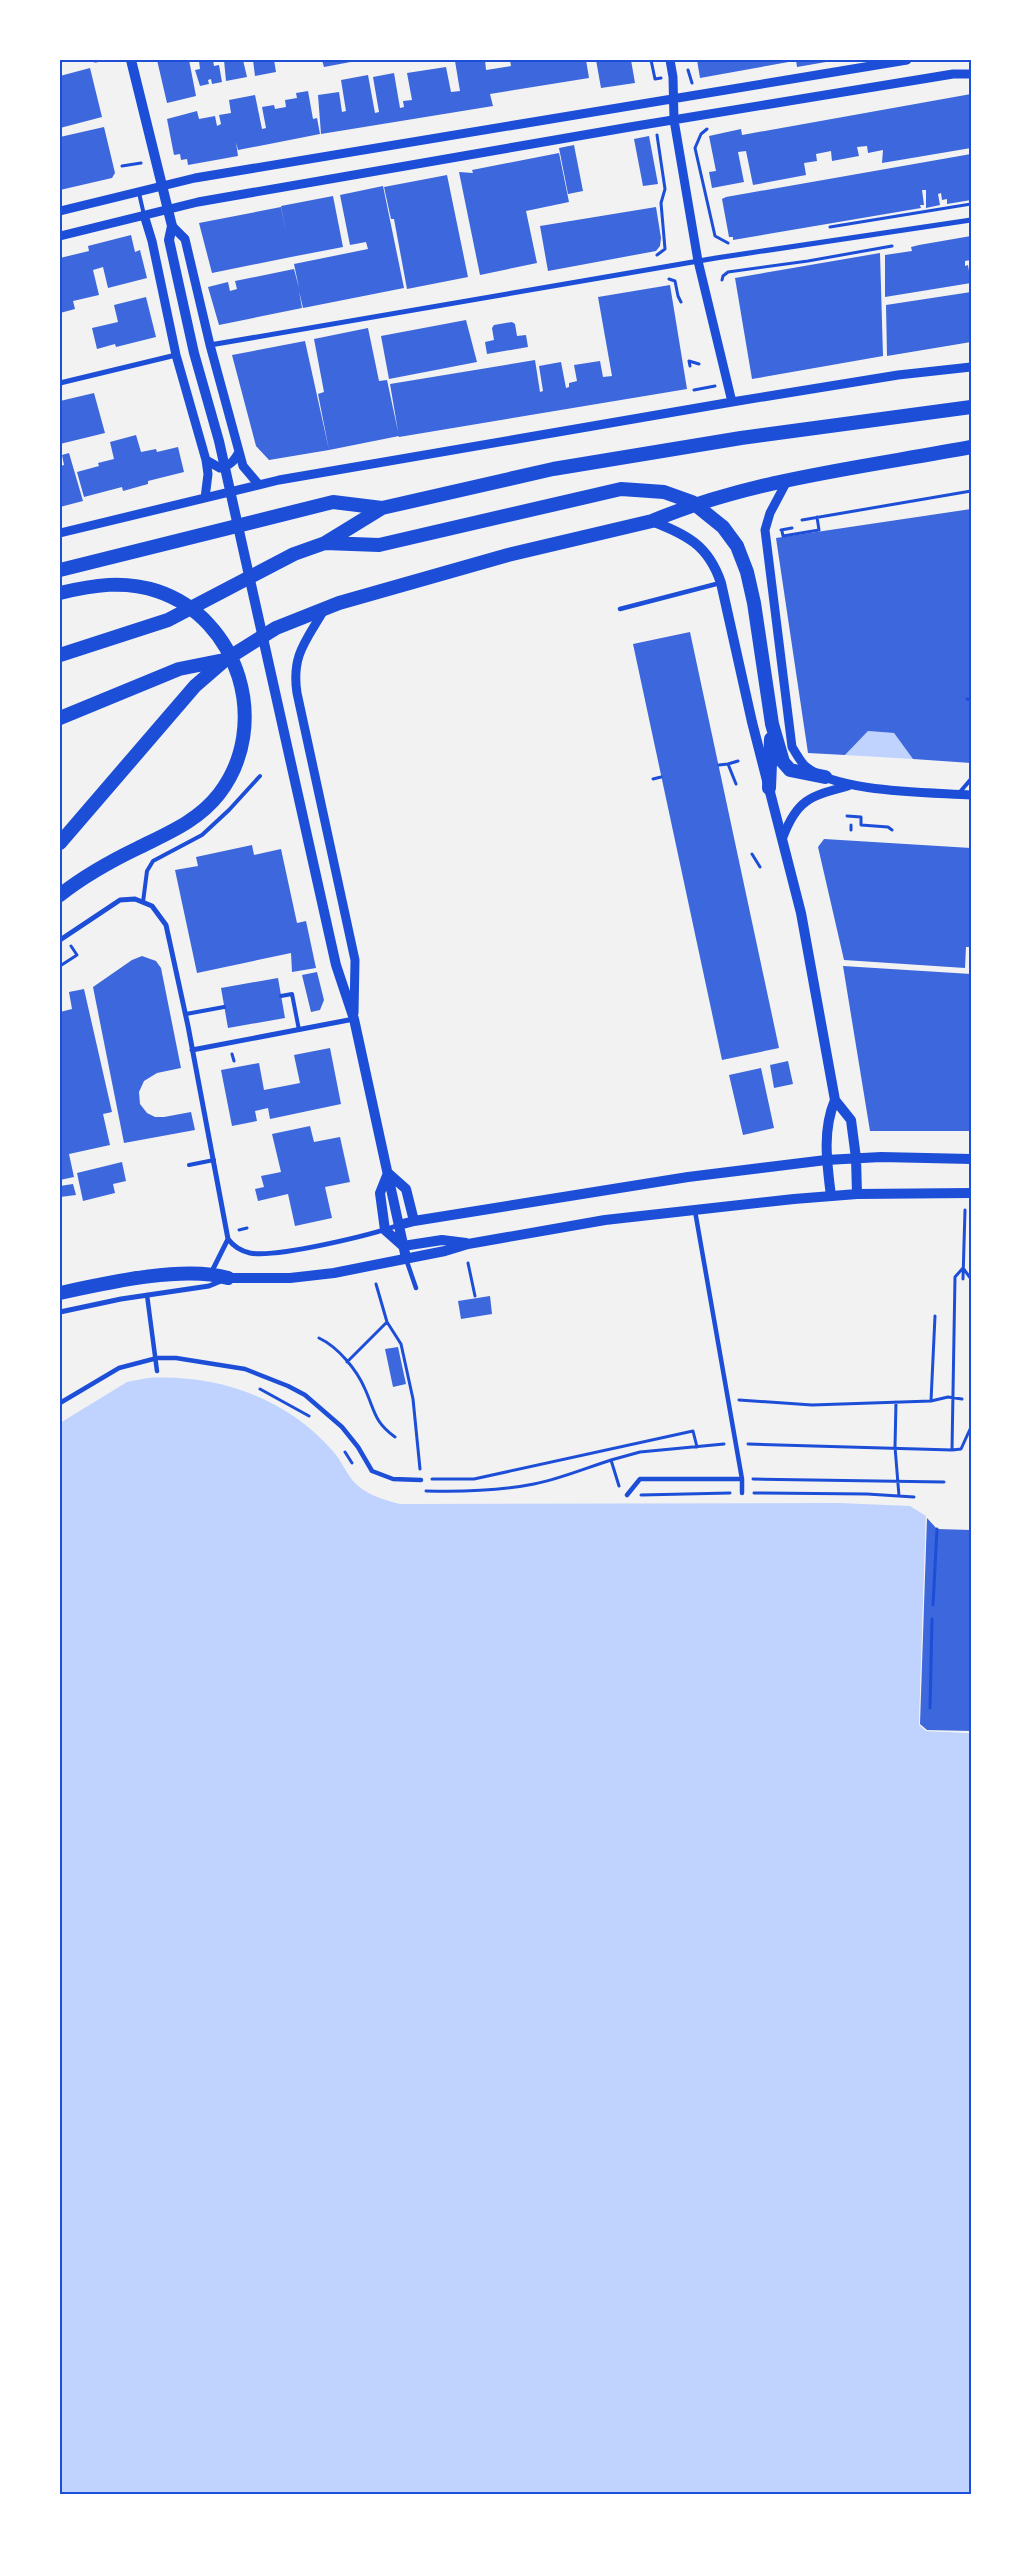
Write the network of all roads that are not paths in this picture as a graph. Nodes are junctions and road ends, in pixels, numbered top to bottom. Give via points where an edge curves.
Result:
1 (131, 60) edge
2 (670, 60) edge
3 (907, 60) edge
4 (971, 74) edge
5 (674, 99) junction
6 (674, 120) junction
7 (163, 186) junction
8 (138, 191) junction
9 (168, 209) junction
10 (60, 211) edge
11 (144, 215) junction
12 (971, 220) edge
13 (172, 226) junction
14 (60, 236) edge
15 (698, 261) junction
16 (210, 345) junction
17 (176, 355) junction
18 (971, 367) edge
19 (60, 383) edge
20 (732, 402) junction
21 (971, 407) edge
22 (971, 447) edge
23 (239, 452) junction
24 (206, 460) junction
25 (787, 481) junction
26 (259, 484) junction
27 (205, 498) junction
28 (382, 508) junction
29 (652, 521) junction
30 (60, 533) edge
31 (325, 543) junction
32 (60, 570) edge
33 (720, 583) junction
34 (60, 593) edge
35 (325, 607) junction
36 (620, 609) dead end
37 (60, 655) edge
38 (224, 660) junction
39 (60, 718) edge
40 (772, 724) junction
41 (260, 776) dead end
42 (825, 777) junction
43 (971, 779) edge
44 (848, 786) junction
45 (769, 788) junction
46 (958, 794) junction
47 (971, 795) edge
48 (783, 837) junction
49 (60, 843) edge
50 (60, 895) edge
51 (143, 902) junction
52 (60, 940) edge
53 (281, 996) dead end
54 (224, 1006) dead end
55 (186, 1014) junction
56 (354, 1018) junction
57 (299, 1031) junction
58 (192, 1050) junction
59 (835, 1100) junction
60 (856, 1158) junction
61 (971, 1159) edge
62 (214, 1160) junction
63 (826, 1160) junction
64 (189, 1165) dead end
65 (388, 1173) junction
66 (857, 1194) junction
67 (971, 1194) edge
68 (831, 1196) junction
69 (695, 1211) junction
70 (414, 1221) junction
71 (399, 1225) junction
72 (385, 1230) junction
73 (228, 1239) junction
74 (468, 1244) junction
75 (403, 1246) junction
76 (406, 1258) junction
77 (211, 1273) junction
78 (228, 1278) junction
79 (416, 1288) dead end
80 (60, 1292) edge
81 (147, 1295) junction
82 (60, 1312) edge
83 (157, 1358) junction
84 (157, 1371) dead end
85 (60, 1402) edge
86 (742, 1479) junction
87 (421, 1480) road end
88 (742, 1493) dead end
89 (627, 1496) dead end

1 - 7 main road
2 - 5 street
3 - 5 street
4 - 6 street via 953,74
5 - 6 street
5 - 7 street via 195,178
6 - 9 street
6 - 15 street
7 - 8 street
7 - 9 main road
8 - 10 street
8 - 11 lane
9 - 11 street
9 - 13 main road
11 - 14 street
11 - 17 street
12 - 15 street
13 - 16 street via 185,239
13 - 56 main road via 169,240 194,354 219,441 336,965
15 - 16 street
15 - 20 street
16 - 23 street
17 - 19 street
17 - 24 street
18 - 20 street via 898,375
20 - 26 street
21 - 28 highway via 741,438 553,469
22 - 25 highway
23 - 24 street via 228,466 220,468
23 - 26 street via 249,475
24 - 27 street
25 - 29 highway via 688,507
25 - 42 street via 767,519 767,557 792,747 805,766
26 - 27 street
27 - 30 street
28 - 31 highway
28 - 32 highway via 332,502
29 - 33 main road via 694,540 716,568
29 - 35 highway via 508,555
31 - 37 highway via 294,554 168,620
31 - 40 highway via 379,545 635,488 664,492 692,502 723,527 742,558 752,587
33 - 36 street
33 - 45 main road
34 - 50 highway via 114,584 158,591 184,604 207,622 233,660 242,688 245,719 235,765 211,804 189,822 100,868
35 - 38 highway via 276,628
35 - 56 street via 298,655 294,672 355,960
38 - 39 highway via 179,668
38 - 49 highway via 195,686
40 - 42 highway via 783,762 790,770
40 - 45 highway
41 - 51 lane via 202,835 153,861 147,872
42 - 44 street
43 - 46 lane
44 - 46 street
44 - 48 street via 824,792 801,805 791,815
45 - 48 main road
46 - 47 street
48 - 59 main road via 801,913
51 - 52 street via 120,900
51 - 55 street via 156,911 166,925
53 - 57 lane via 292,994
54 - 55 lane
55 - 58 street
56 - 57 street
56 - 65 main road
57 - 58 street
58 - 62 street
59 - 60 main road via 851,1120
59 - 63 main road via 828,1118
60 - 61 main road
60 - 63 main road
60 - 66 main road
62 - 64 lane
62 - 73 street
63 - 68 main road
63 - 70 main road via 688,1177
65 - 70 main road via 406,1188
65 - 71 main road
65 - 72 main road via 380,1193
66 - 67 main road
66 - 68 main road
68 - 69 main road
69 - 74 main road via 606,1220
69 - 86 street
70 - 71 main road
71 - 72 street
71 - 75 main road
72 - 73 street via 270,1254 242,1250
72 - 75 main road
73 - 77 street
74 - 75 main road via 442,1240
74 - 76 main road
75 - 76 main road
76 - 78 main road via 312,1276
76 - 79 street
77 - 78 highway
77 - 80 highway via 146,1278
78 - 81 street via 209,1286
81 - 82 street
81 - 83 street
83 - 84 street
83 - 85 street via 119,1368
83 - 87 street via 245,1369 288,1386 305,1395 342,1427 372,1471 393,1479
86 - 88 street
86 - 89 street via 640,1479

